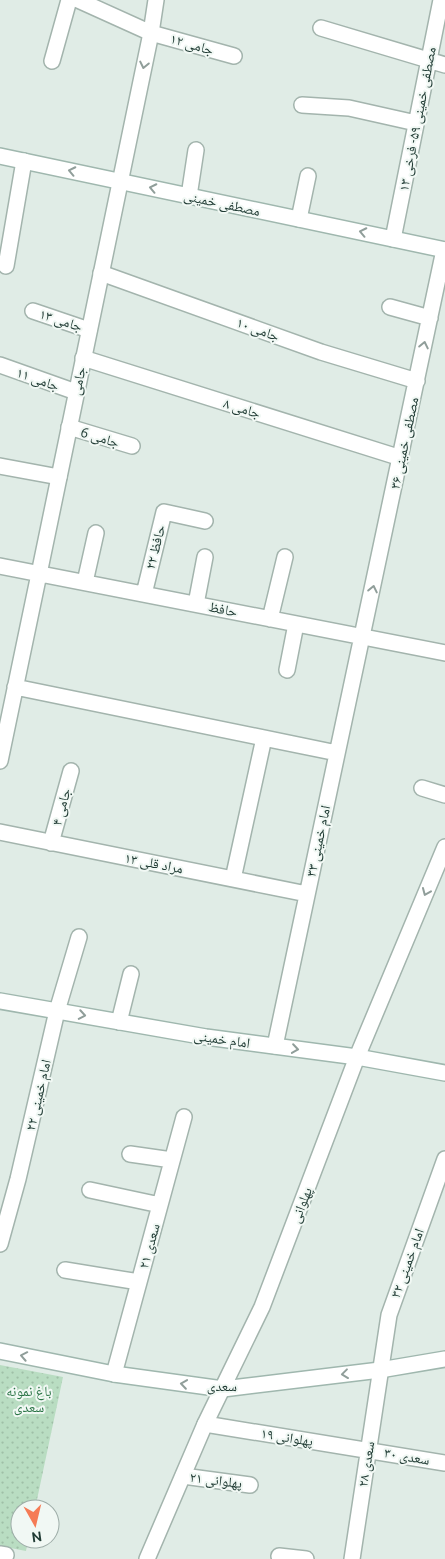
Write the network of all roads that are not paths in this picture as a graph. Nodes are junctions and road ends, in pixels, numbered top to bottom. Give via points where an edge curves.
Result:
1 (69, 0) edge
2 (78, 0) edge
3 (156, 0) edge
4 (441, 0) edge
5 (321, 28) dead end
6 (151, 33) junction
7 (234, 56) dead end
8 (429, 59) junction
9 (52, 61) dead end
10 (445, 65) edge
11 (302, 106) dead end
12 (416, 123) junction
13 (196, 150) dead end
14 (0, 156) edge
15 (24, 161) junction
16 (308, 176) dead end
17 (120, 181) junction
18 (189, 196) junction
19 (299, 219) junction
20 (6, 234) edge
21 (393, 239) junction
22 (445, 250) edge
23 (6, 266) dead end
24 (101, 273) junction
25 (390, 307) dead end
26 (33, 311) dead end
27 (430, 318) junction
28 (89, 330) junction
29 (83, 358) junction
30 (0, 365) edge
31 (417, 381) junction
32 (76, 392) junction
33 (69, 427) junction
34 (132, 446) dead end
35 (401, 458) junction
36 (0, 466) edge
37 (59, 477) junction
38 (205, 521) dead end
39 (96, 533) dead end
40 (205, 557) dead end
41 (285, 557) dead end
42 (0, 566) edge
43 (39, 574) junction
44 (85, 582) junction
45 (144, 594) junction
46 (196, 604) junction
47 (270, 619) junction
48 (296, 624) junction
49 (362, 637) junction
50 (445, 653) edge
51 (287, 670) dead end
52 (15, 688) junction
53 (264, 738) junction
54 (337, 753) junction
55 (0, 761) edge
56 (71, 771) dead end
57 (422, 788) dead end
58 (445, 795) edge
59 (0, 832) edge
60 (51, 843) junction
61 (445, 846) edge
62 (233, 879) junction
63 (307, 894) junction
64 (79, 937) dead end
65 (131, 974) dead end
66 (0, 1001) edge
67 (57, 1011) junction
68 (120, 1022) junction
69 (274, 1046) junction
70 (357, 1057) junction
71 (445, 1074) edge
72 (184, 1117) dead end
73 (130, 1154) dead end
74 (445, 1159) edge
75 (172, 1160) junction
76 (90, 1190) dead end
77 (160, 1205) junction
78 (0, 1244) edge
79 (65, 1270) dead end
80 (139, 1282) junction
81 (0, 1352) edge
82 (445, 1359) edge
83 (380, 1370) junction
84 (114, 1374) junction
85 (223, 1389) junction
86 (205, 1424) junction
87 (368, 1449) junction
88 (445, 1463) edge
89 (183, 1476) junction
90 (250, 1484) dead end
91 (279, 1556) dead end
92 (147, 1559) edge
93 (306, 1559) edge
94 (352, 1559) edge

1 - 9 street
2 - 6 street, جامی ۱۲
3 - 6 street, جامی
4 - 8 street, مصطفی خمینی ۵۹- فرخی ۱۳
5 - 8 street
6 - 7 street, جامی ۱۲
6 -> 17 street, جامی
8 - 10 street
8 - 12 street, مصطفی خمینی ۵۹- فرخی ۱۳
11 - 12 street via 350,108
12 - 21 street, مصطفی خمینی ۵۹- فرخی ۱۳
13 - 18 street
14 - 15 street, مصطفی خمینی
17 -> 15 street, مصطفی خمینی
15 - 20 street
16 - 19 street
18 -> 17 street, مصطفی خمینی
17 - 24 street, جامی
18 - 19 street, مصطفی خمینی
21 -> 19 street, مصطفی خمینی
20 - 23 street
21 - 22 street, مصطفی خمینی
22 - 27 street, مصطفی خمینی ۳۶
24 - 28 street, جامی
24 - 31 street, جامی ۱۰ via 321,352
25 - 27 street
26 - 28 street, جامی ۱۳
31 -> 27 street, مصطفی خمینی ۳۶
28 - 29 street, جامی
29 - 32 street, جامی
29 - 35 street, جامی ۸
30 - 32 street, جامی ۱۱
31 - 35 street, مصطفی خمینی ۳۶
32 - 33 street, جامی
33 - 34 street, جامی 6
33 - 37 street, جامی
49 -> 35 street, مصطفی خمینی ۳۶
36 - 37 street
37 - 43 street, جامی
38 - 45 street, حافظ ۲۲ via 164,512
39 - 44 street
40 - 46 street
41 - 47 street
42 - 43 street, حافظ
43 - 44 street, حافظ
43 - 52 street, جامی
44 - 45 street, حافظ
45 - 46 street, حافظ
46 - 47 street, حافظ
47 - 48 street, حافظ
48 - 49 street, حافظ
48 - 51 street
49 - 50 street, حافظ
49 - 54 street, امام خمینی ۳۳
52 - 53 street
52 - 55 street, جامی
53 - 54 street
53 - 62 street
54 - 63 street, امام خمینی ۳۳
56 - 60 street, جامی ۴
57 - 58 street
59 - 60 street, مراد قلی ۱۳
60 - 62 street, مراد قلی ۱۳
61 -> 70 street, پهلوانی
62 - 63 street, مراد قلی ۱۳
63 - 69 street, امام خمینی ۳۳
64 - 67 street, امام خمینی ۲۲
65 - 68 street
66 - 67 street, امام خمینی
67 -> 68 street, امام خمینی
67 - 78 street, امام خمینی ۲۲
68 - 69 street, امام خمینی via 206,1038
69 -> 70 street, امام خمینی
70 - 71 street, امام خمینی
70 - 85 street, پهلوانی via 262,1307
72 - 75 street, سعدی ۲۱
73 - 75 street
74 - 83 street, امام خمینی ۳۲ via 389,1315
75 - 77 street, سعدی ۲۱
76 - 77 street
77 - 80 street, سعدی ۲۱
79 - 80 street
80 - 84 street, سعدی ۲۱
84 -> 81 street, سعدی
82 - 83 street, سعدی
83 -> 85 street, سعدی
83 - 87 street, سعدی ۲۸
85 -> 84 street, سعدی
85 - 86 street, پهلوانی
86 - 87 street, پهلوانی ۱۹
86 - 89 street, پهلوانی
87 - 88 street, سعدی ۳۰
87 - 94 street, سعدی ۲۸
89 - 90 street, پهلوانی ۲۱
89 - 92 street, پهلوانی
91 - 93 street

